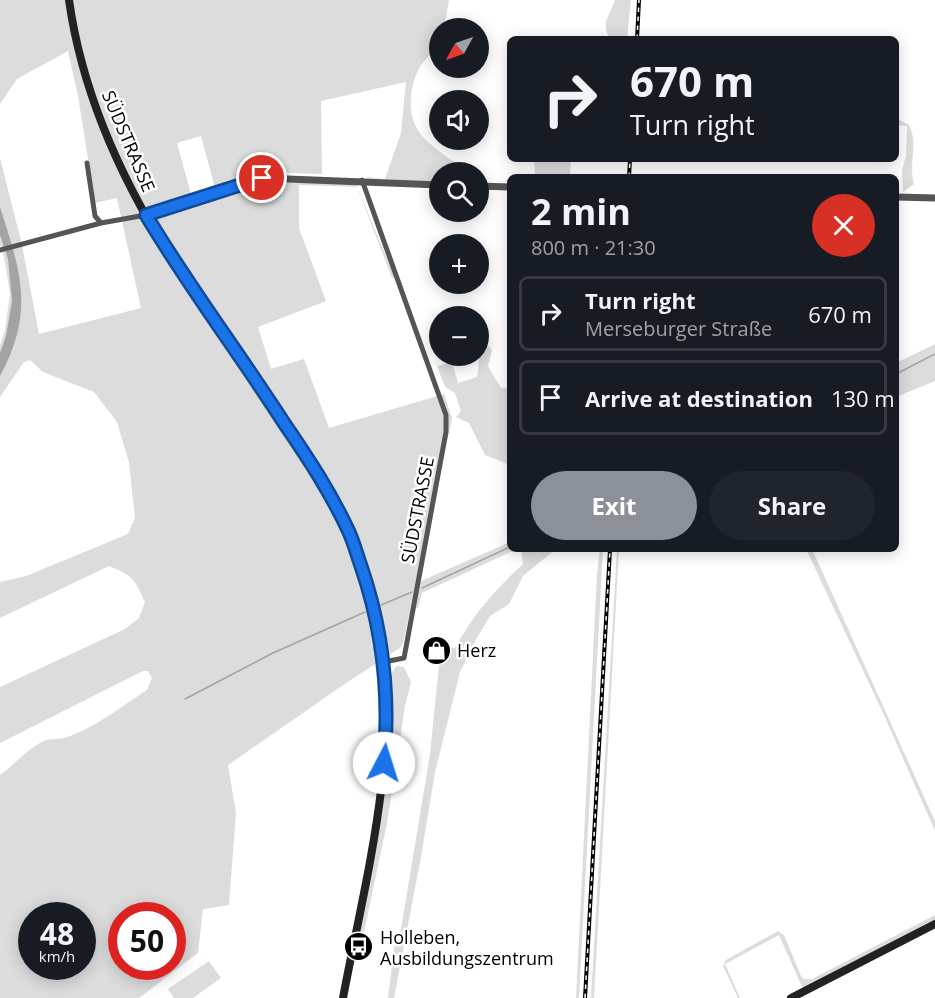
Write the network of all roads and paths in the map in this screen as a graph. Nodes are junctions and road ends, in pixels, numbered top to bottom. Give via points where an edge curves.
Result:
1 (69, 0) edge
2 (87, 163) dead end
3 (362, 180) junction
4 (429, 184) edge
5 (489, 186) edge
6 (507, 187) edge
7 (899, 197) edge
8 (935, 198) edge
9 (146, 215) junction
10 (101, 223) junction
11 (0, 250) edge
12 (384, 662) junction
13 (935, 924) edge
14 (343, 998) edge
15 (791, 998) edge

1 - 9 main road, SÜDSTRASSE via 91,89 127,179
2 - 10 street via 95,216
3 - 4 street
3 - 9 street via 262,178
3 - 12 street, SÜDSTRASSE via 446,416 447,432 404,657
5 - 6 street
7 - 8 street
9 - 10 street
9 - 12 main road, SÜDSTRASSE via 325,484 350,534 369,587
10 - 11 street
12 - 14 main road, SÜDSTRASSE via 386,728 382,779
13 - 15 main road

